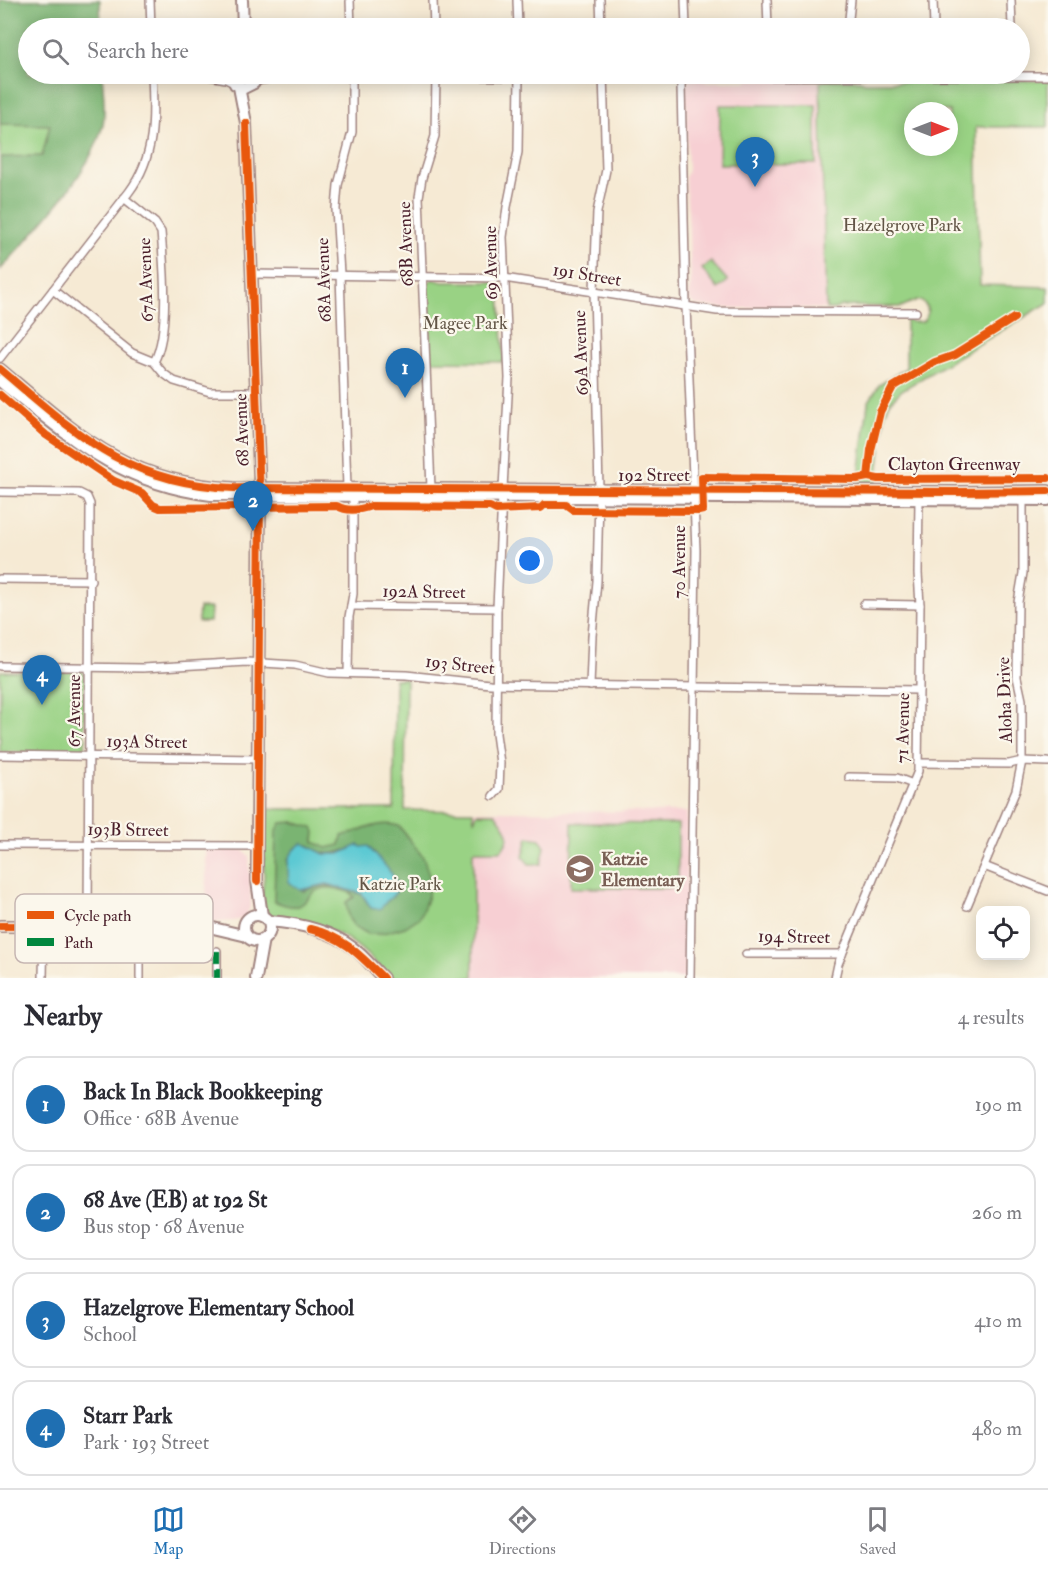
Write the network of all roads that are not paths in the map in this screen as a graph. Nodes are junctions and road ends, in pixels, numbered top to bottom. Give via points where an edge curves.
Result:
1 (150, 0) edge
2 (242, 0) edge
3 (350, 0) edge
4 (433, 0) edge
5 (517, 0) edge
6 (600, 0) edge
7 (685, 0) edge
8 (767, 0) edge
9 (851, 0) edge
10 (933, 0) edge
11 (1011, 0) edge
12 (150, 18) edge
13 (243, 18) edge
14 (351, 18) edge
15 (434, 18) edge
16 (518, 18) edge
17 (601, 18) edge
18 (686, 18) edge
19 (768, 18) edge
20 (849, 18) edge
21 (934, 18) edge
22 (1012, 18) edge
23 (1030, 76) edge
24 (1048, 76) edge
25 (152, 84) edge
26 (245, 84) edge
27 (352, 84) edge
28 (436, 84) edge
29 (519, 84) edge
30 (603, 84) edge
31 (682, 84) edge
32 (124, 198) junction
33 (252, 274) junction
34 (340, 274) junction
35 (422, 275) junction
36 (504, 278) junction
37 (53, 290) junction
38 (594, 291) junction
39 (686, 306) junction
40 (916, 312) dead end
41 (0, 358) edge
42 (154, 362) junction
43 (0, 369) edge
44 (0, 381) edge
45 (256, 392) junction
46 (1048, 491) edge
47 (0, 492) edge
48 (259, 492) junction
49 (350, 492) junction
50 (427, 492) junction
51 (502, 492) junction
52 (599, 493) junction
53 (693, 494) junction
54 (919, 499) junction
55 (1048, 500) edge
56 (1023, 502) junction
57 (0, 579) edge
58 (91, 580) junction
59 (864, 604) dead end
60 (351, 606) junction
61 (921, 606) junction
62 (497, 608) junction
63 (259, 663) junction
64 (0, 666) edge
65 (90, 667) junction
66 (348, 674) junction
67 (497, 684) junction
68 (590, 686) junction
69 (694, 688) junction
70 (919, 690) junction
71 (0, 755) edge
72 (89, 756) junction
73 (258, 759) junction
74 (1022, 761) junction
75 (1048, 762) edge
76 (918, 763) junction
77 (849, 777) dead end
78 (913, 784) junction
79 (493, 796) dead end
80 (0, 845) edge
81 (89, 845) junction
82 (256, 846) junction
83 (984, 866) junction
84 (1048, 891) edge
85 (88, 894) edge
86 (967, 906) dead end
87 (257, 918) junction
88 (213, 926) edge
89 (213, 928) edge
90 (310, 928) junction
91 (257, 937) junction
92 (217, 951) dead end
93 (746, 954) dead end
94 (842, 954) junction
95 (43, 963) edge
96 (256, 977) edge
97 (43, 978) edge
98 (217, 978) edge
99 (382, 978) edge
100 (690, 978) edge
101 (835, 978) edge

1 - 12 street
2 - 13 main road
3 - 14 street
4 - 15 street
5 - 16 street
6 - 17 street
7 - 18 street
8 - 19 street
9 - 20 street
10 - 21 street
11 - 22 street
23 - 24 street
25 - 32 street via 151,146 140,174
26 - 33 main road, 68 Avenue
27 - 34 street, 68A Avenue via 352,132 338,184 336,209
28 - 35 street, 68B Avenue via 435,136 420,186
29 - 36 street, 69 Avenue via 519,141 503,237
30 - 38 street, 69A Avenue via 606,170 597,212
31 - 39 street, 70 Avenue
32 - 37 street
32 - 42 street, 67A Avenue via 155,223 160,232 164,324
33 - 34 street, 191 Street
33 - 45 main road, 68 Avenue
34 - 35 street, 191 Street
34 - 49 street, 68A Avenue
35 - 36 street, 191 Street
35 - 50 street, 68B Avenue
36 - 38 street, 191 Street
36 - 51 street, 69 Avenue via 509,386
37 - 41 street
37 - 42 street via 132,353
38 - 39 street, 191 Street
38 - 52 street, 69A Avenue
39 - 40 street, 191 Street via 732,311
39 - 53 street, 70 Avenue
42 - 45 street via 168,377 186,387 210,392
43 - 48 main road via 75,432 126,463 180,482
44 - 48 main road via 69,437 100,459 128,472 197,493 226,496
45 - 48 main road, 68 Avenue
46 - 53 main road, 192 Street
47 - 58 street, 67 Avenue via 70,492 87,497 91,512
48 - 49 main road, 192 Street
48 - 63 main road, 68 Avenue
49 - 50 main road, 192 Street
49 - 60 street, 68A Avenue
50 - 51 main road, 192 Street
51 - 52 main road, 192 Street
51 - 52 main road, 192 Street via 584,489
51 - 62 street, 69 Avenue
52 - 53 main road, 192 Street
52 - 68 street, 69A Avenue
53 - 54 main road, 192 Street
53 - 69 street, 70 Avenue
54 - 56 main road, 192 Street
54 - 61 street, 71 Avenue
55 - 56 main road, 192 Street
56 - 74 street, Aloha Drive via 1023,573 1017,624
57 - 58 street
58 - 65 street, 67 Avenue
59 - 61 street
60 - 62 street, 192A Street
60 - 66 street, 68A Avenue
61 - 70 street, 71 Avenue
62 - 67 street, 69 Avenue
63 - 65 street, 193 Street
63 - 66 street, 193 Street
63 - 73 main road, 68 Avenue
64 - 65 street, 193 Street
65 - 72 street, 67 Avenue
66 - 67 street, 193 Street
67 - 68 street, 193 Street
67 - 79 street, 69 Avenue via 500,764 499,789
68 - 69 street, 193 Street
69 - 70 street, 193 Street
69 - 100 street, 70 Avenue
70 - 76 street, 71 Avenue
71 - 72 street, 193A Street
72 - 73 street, 193A Street
72 - 81 street, 67 Avenue
73 - 82 main road, 68 Avenue
74 - 75 street
74 - 76 street
74 - 83 street, Aloha Drive via 1016,790
76 - 78 street, 71 Avenue
77 - 78 street via 897,778
78 - 94 street, 71 Avenue
80 - 81 street, 193B Street
81 - 82 street, 193B Street
81 - 85 street, 67 Avenue
82 - 87 main road, 68 Avenue
83 - 84 street
83 - 86 street, Aloha Drive
87 - 88 main road
87 - 90 main road
87 - 91 main road via 244,927
87 - 91 main road via 270,927
89 - 91 main road
90 - 91 main road
90 - 99 main road via 344,942
91 - 96 main road via 253,963
92 - 98 street
93 - 94 street, 194 Street
94 - 101 street, 71 Avenue
95 - 97 street

